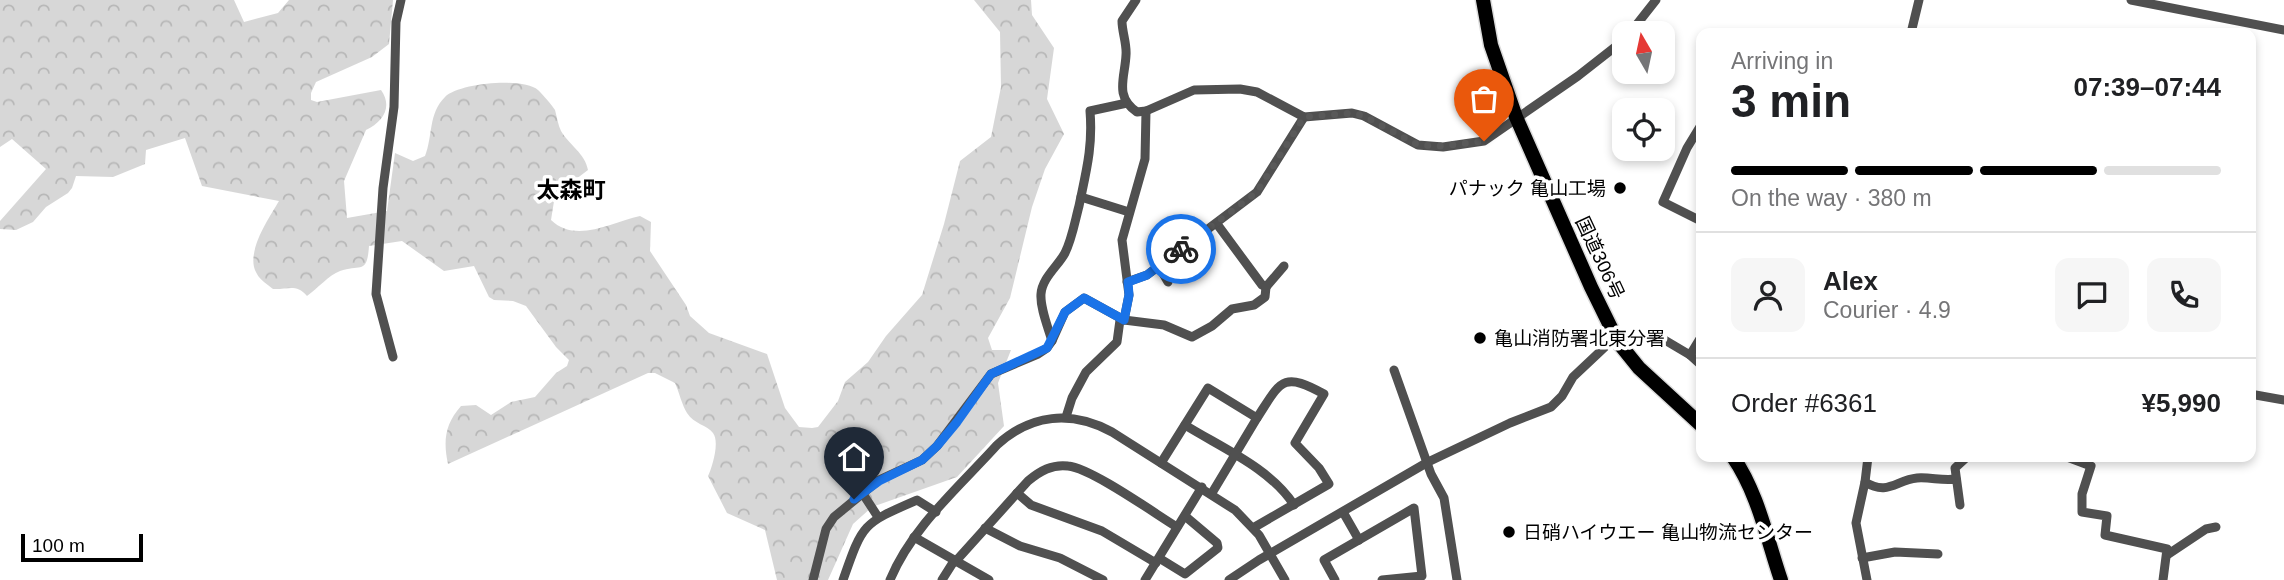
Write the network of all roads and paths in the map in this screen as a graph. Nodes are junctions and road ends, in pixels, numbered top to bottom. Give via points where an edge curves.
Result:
1 (401, 0) edge
2 (1136, 0) edge
3 (1483, 0) edge
4 (1656, 0) edge
5 (1919, 0) edge
6 (2131, 0) edge
7 (1639, 21) edge
8 (1912, 28) edge
9 (2284, 30) edge
10 (1612, 49) edge
11 (1127, 103) junction
12 (1146, 111) junction
13 (1304, 117) junction
14 (1516, 117) junction
15 (1696, 133) edge
16 (1081, 197) junction
17 (1129, 212) junction
18 (1696, 218) edge
19 (1217, 224) junction
20 (1158, 265) junction
21 (1284, 266) dead end
22 (1128, 282) junction
23 (1168, 282) dead end
24 (1266, 287) junction
25 (1122, 320) junction
26 (1052, 341) junction
27 (1618, 342) junction
28 (1696, 345) edge
29 (1690, 355) junction
30 (393, 356) dead end
31 (1696, 360) edge
32 (1394, 370) dead end
33 (2256, 395) edge
34 (2284, 400) edge
35 (1066, 417) junction
36 (1257, 418) junction
37 (1696, 420) edge
38 (1185, 425) junction
39 (1235, 456) junction
40 (1428, 462) junction
41 (1736, 462) edge
42 (1867, 462) edge
43 (1962, 462) edge
44 (2080, 462) edge
45 (1161, 463) junction
46 (1956, 479) junction
47 (1865, 482) junction
48 (1202, 487) junction
49 (1017, 493) junction
50 (1212, 493) junction
51 (863, 494) junction
52 (1294, 505) junction
53 (1960, 505) dead end
54 (936, 512) junction
55 (1343, 512) junction
56 (1185, 516) junction
57 (878, 517) junction
58 (1177, 527) junction
59 (2217, 527) dead end
60 (985, 528) junction
61 (1253, 528) junction
62 (915, 537) junction
63 (1359, 540) junction
64 (1270, 554) junction
65 (1938, 554) dead end
66 (2167, 555) junction
67 (1862, 558) junction
68 (1157, 561) junction
69 (955, 562) junction
70 (813, 580) edge
71 (843, 580) edge
72 (890, 580) edge
73 (942, 580) edge
74 (989, 580) edge
75 (1103, 580) edge
76 (1145, 580) edge
77 (1229, 580) edge
78 (1285, 580) edge
79 (1335, 580) edge
80 (1382, 580) edge
81 (1457, 580) edge
82 (1780, 580) edge
83 (1867, 580) edge
84 (2163, 580) edge

1 - 30 street via 376,294
2 - 11 street via 1122,21 1126,53 1122,87
3 - 14 highway, 国道306号 via 1491,45
4 - 7 street
5 - 8 street
6 - 9 street
10 - 14 street
11 - 12 street via 1138,112
11 - 16 street via 1090,111 1091,143
12 - 13 street via 1194,90 1240,89 1257,92
12 - 17 street via 1145,159
13 - 14 street via 1352,113 1418,145 1443,146 1484,141
13 - 19 street via 1257,192
14 - 27 highway, 国道306号
15 - 18 street via 1663,202
16 - 17 street
16 - 26 street via 1066,252 1041,291
17 - 22 street via 1122,240
19 - 20 street
19 - 24 street
20 - 22 street
20 - 23 street
21 - 24 street
22 - 25 street
24 - 25 street via 1265,297 1258,303 1233,309 1192,337 1164,325
25 - 26 street via 1084,298 1065,312
25 - 35 street via 1117,342 1086,372
26 - 51 street via 1038,354 994,371 937,446 922,460
27 - 29 street via 1663,339
27 - 37 highway, 国道306号
27 - 40 street via 1599,351 1551,407
28 - 29 street
29 - 31 street
32 - 40 street
33 - 34 street
35 - 45 street via 1102,426
35 - 54 street via 1034,422 1008,435
36 - 38 street via 1208,387
36 - 39 street
36 - 52 street via 1287,382 1302,382 1324,394 1295,443 1329,484
38 - 39 street
38 - 45 street
39 - 50 street
39 - 52 street via 1272,480
40 - 55 street
40 - 81 street via 1445,500
41 - 82 highway via 1754,499
42 - 47 street
43 - 46 street via 1955,468
44 - 66 street via 2091,466 2082,512 2107,516 2105,535 2167,549
45 - 48 street
46 - 47 street via 1915,478 1884,488
46 - 53 street
47 - 67 street via 1857,514
48 - 50 street
48 - 56 street
49 - 58 street via 1041,471 1069,466 1088,472
49 - 60 street
49 - 68 street via 1031,505 1101,531
50 - 61 street
51 - 57 street
51 - 70 street via 834,517 827,529
52 - 61 street
54 - 57 street via 917,500
54 - 62 street
55 - 63 street
55 - 64 street
56 - 58 street
56 - 68 street via 1217,542 1218,548 1185,574
57 - 71 street via 859,536
58 - 68 street
59 - 66 street via 2206,529
60 - 69 street
60 - 75 street
61 - 64 street
62 - 69 street
62 - 72 street
63 - 79 street via 1324,560
63 - 80 street via 1415,508 1422,576
64 - 77 street
64 - 78 street
65 - 67 street via 1910,551
66 - 84 street
67 - 83 street
68 - 76 street
69 - 73 street
69 - 74 street

